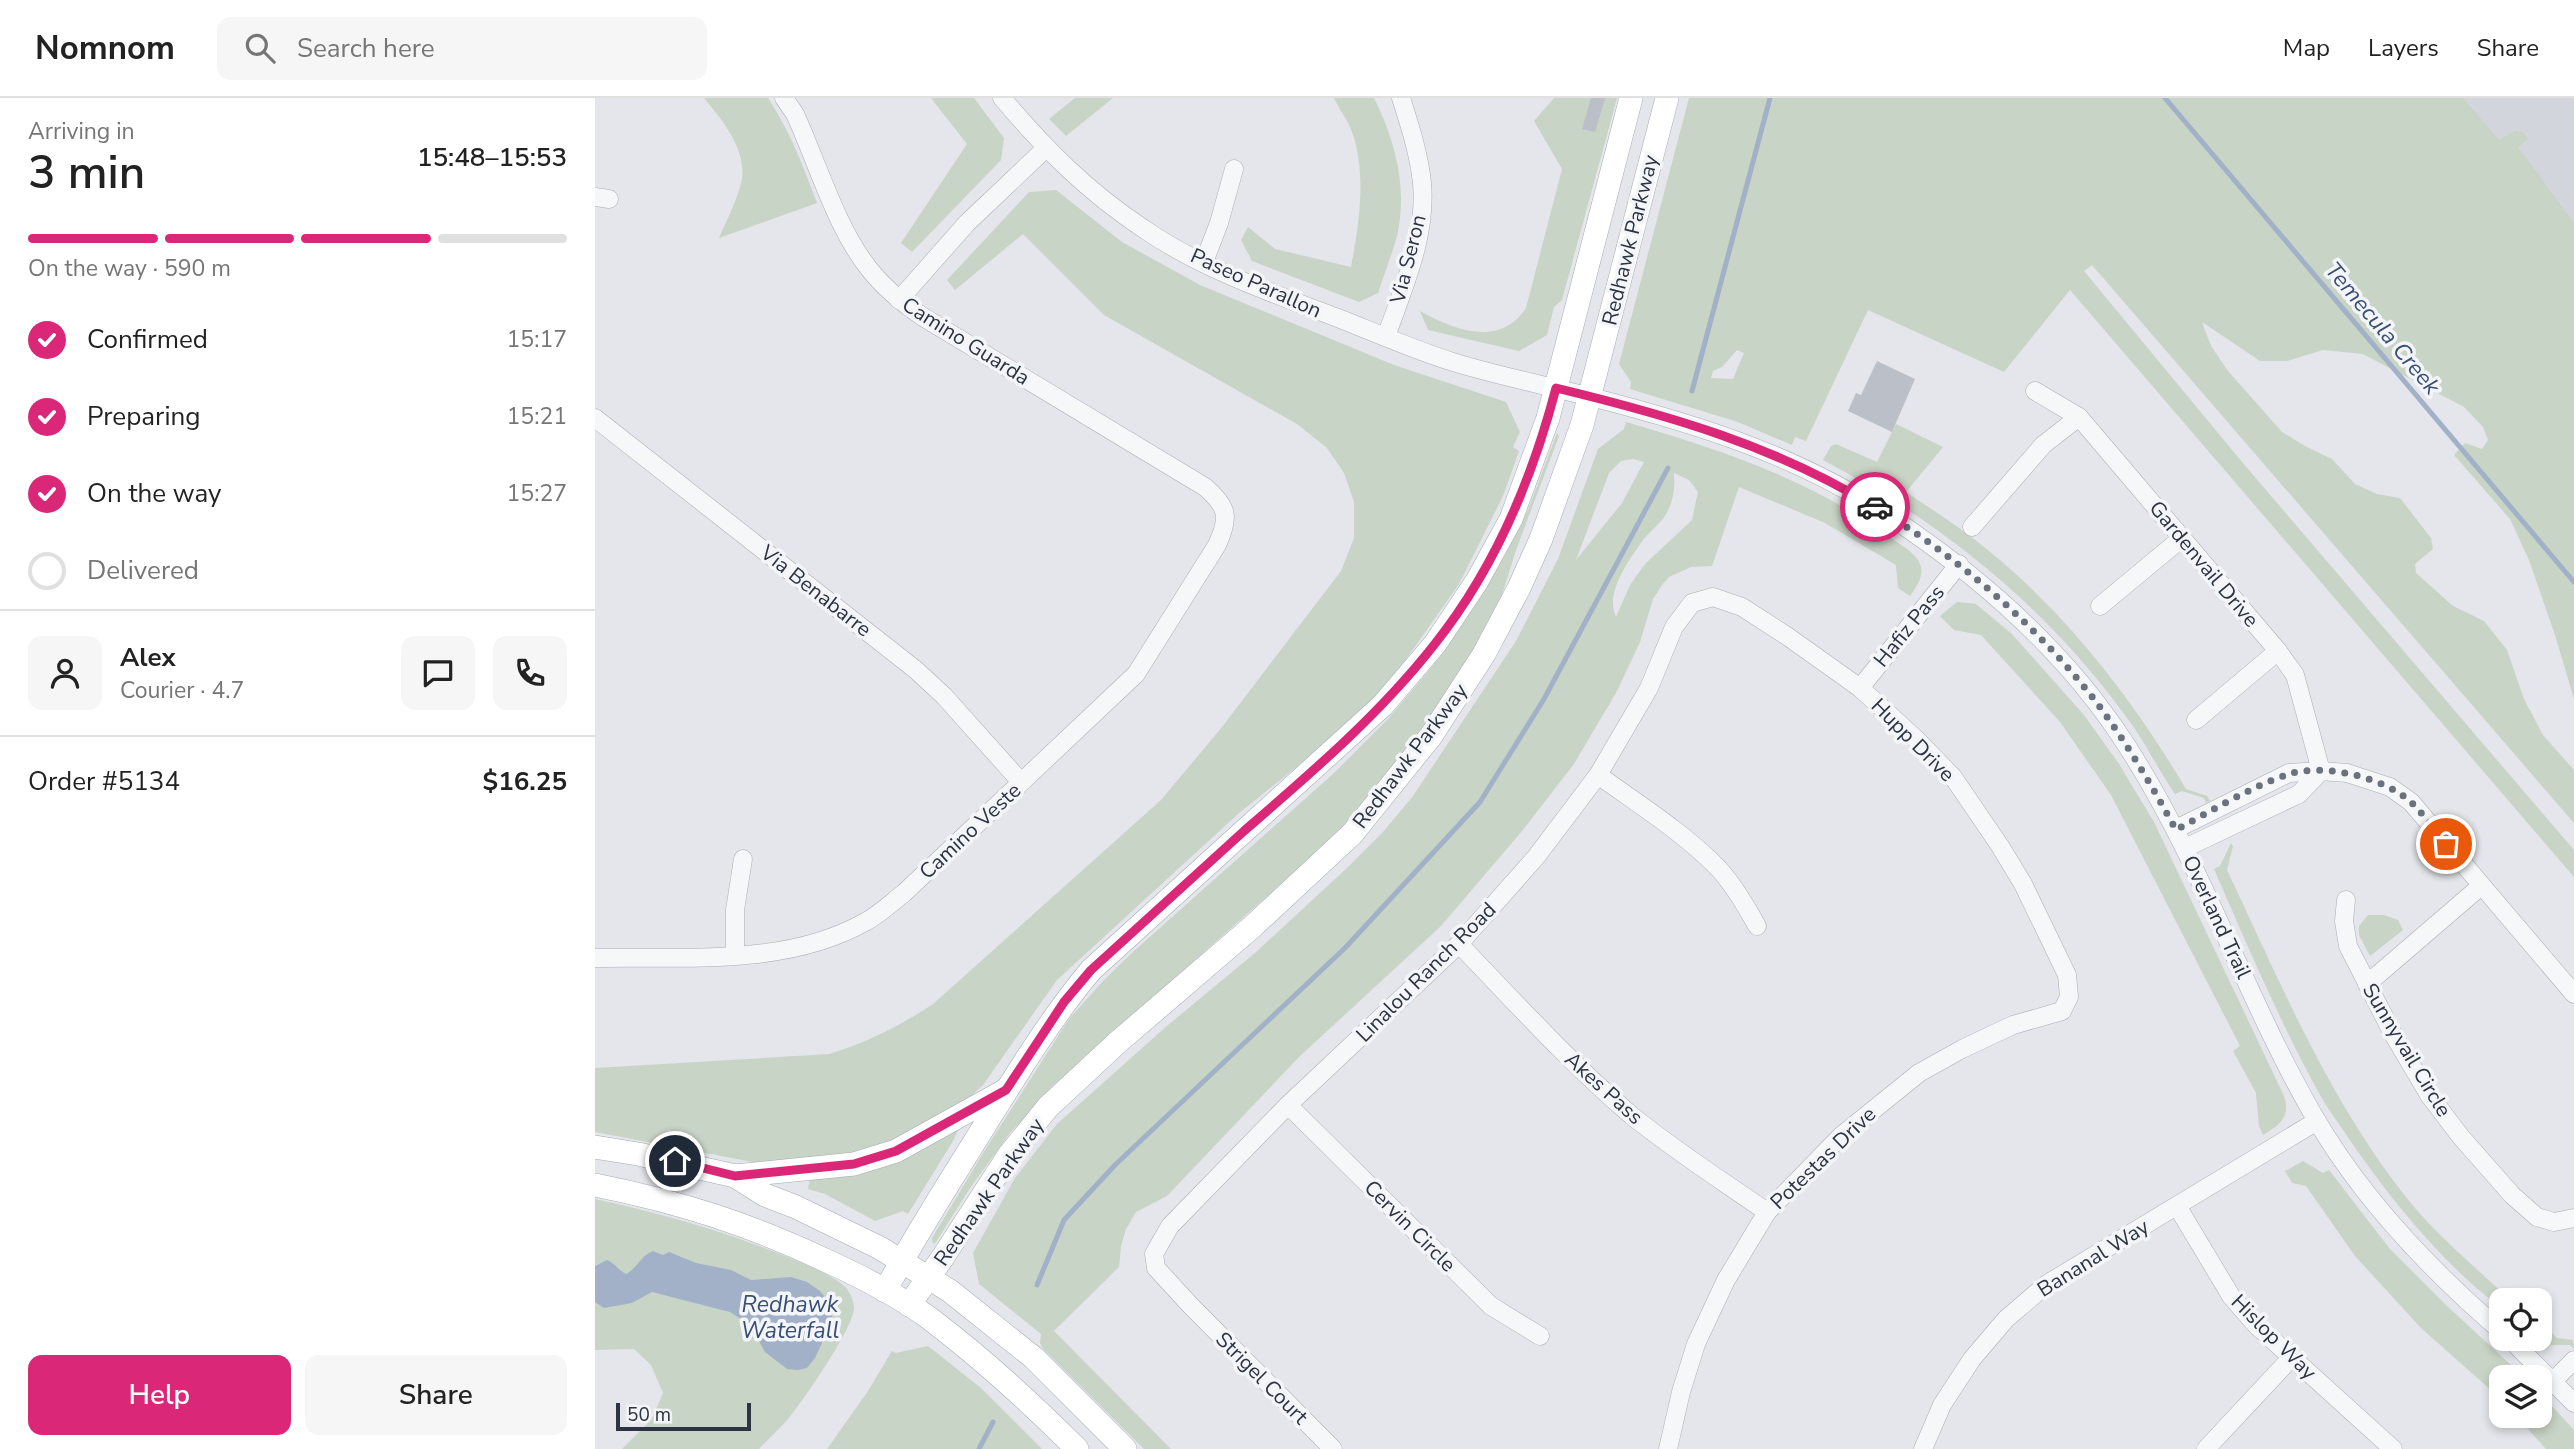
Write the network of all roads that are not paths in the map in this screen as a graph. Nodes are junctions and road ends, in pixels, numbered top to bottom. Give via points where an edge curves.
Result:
1 (784, 98) edge
2 (1002, 98) edge
3 (1401, 98) edge
4 (1631, 98) edge
5 (1667, 98) edge
6 (1045, 149) junction
7 (1234, 169) dead end
8 (1204, 262) junction
9 (899, 300) junction
10 (1386, 337) junction
11 (1556, 388) junction
12 (2035, 391) dead end
13 (1590, 397) junction
14 (2079, 417) junction
15 (595, 418) edge
16 (1226, 512) joint
17 (1972, 527) dead end
18 (2182, 538) junction
19 (1959, 564) junction
20 (1692, 603) joint
21 (2100, 606) dead end
22 (2278, 651) junction
23 (1860, 688) junction
24 (2196, 720) dead end
25 (2321, 771) junction
26 (1598, 775) junction
27 (1021, 782) junction
28 (2176, 830) junction
29 (2185, 848) junction
30 (743, 859) dead end
31 (2481, 886) junction
32 (2346, 900) dead end
33 (1757, 926) dead end
34 (1459, 944) junction
35 (735, 955) junction
36 (595, 958) edge
37 (2061, 962) joint
38 (2367, 984) junction
39 (2574, 994) edge
40 (1006, 1090) junction
41 (1288, 1105) junction
42 (2317, 1121) junction
43 (595, 1147) edge
44 (735, 1176) junction
45 (595, 1185) edge
46 (2177, 1206) junction
47 (1767, 1212) junction
48 (2574, 1218) edge
49 (901, 1261) junction
50 (929, 1278) junction
51 (885, 1291) junction
52 (909, 1306) junction
53 (1191, 1306) joint
54 (2489, 1320) edge
55 (1540, 1336) dead end
56 (2522, 1351) edge
57 (2292, 1357) junction
58 (2574, 1360) edge
59 (2553, 1381) junction
60 (2572, 1397) edge
61 (1077, 1449) edge
62 (1125, 1449) edge
63 (1333, 1449) edge
64 (1668, 1449) edge
65 (1923, 1449) edge
66 (2206, 1449) edge
67 (2393, 1449) edge

1 - 9 street, Camino Guarda via 853,244
2 - 6 street, Paseo Parallon
3 - 10 street, Via Seron via 1422,185 1421,224
4 - 11 main road, Redhawk Parkway
5 - 13 main road, Redhawk Parkway
6 - 8 street, Paseo Parallon via 1147,232
6 - 9 street via 967,223
7 - 8 street
8 - 10 street, Paseo Parallon
9 - 16 street, Camino Guarda via 1205,487
10 - 11 street, Paseo Parallon via 1453,362
11 - 13 street, Overland Trail
11 - 40 main road, Redhawk Parkway via 1511,519 1434,645 1383,705 1091,970 1064,1002
12 - 14 street, Gardenvail Drive
13 - 19 street, Overland Trail via 1727,436 1804,467 1845,488
13 - 50 main road, Redhawk Parkway via 1561,489 1519,588 1484,654 1430,736 1352,834 1048,1107 1009,1155
14 - 17 street via 2043,445
14 - 18 street, Gardenvail Drive
15 - 27 street, Via Benabarre via 916,670
16 - 27 street, Camino Veste via 1217,545 1136,674
18 - 21 street
18 - 22 street, Gardenvail Drive
19 - 23 street, Hafiz Pass
19 - 28 street, Overland Trail via 2035,634 2093,698
20 - 23 street, Hupp Drive via 1713,597 1742,607
20 - 26 street, Linalou Ranch Road via 1674,627 1649,688
22 - 24 street
22 - 25 street, Gardenvail Drive via 2295,675
23 - 37 street, Hupp Drive via 1953,777 2006,855
25 - 28 street via 2289,773
25 - 29 street via 2299,794
25 - 31 street via 2347,773 2390,787 2411,802
26 - 33 street via 1689,841 1718,868
26 - 34 street, Linalou Ranch Road via 1536,857
27 - 35 street, Camino Veste via 904,893 866,922 780,953
28 - 29 street, Overland Trail
29 - 42 street, Overland Trail
30 - 35 street via 735,910
31 - 38 street
31 - 39 street
32 - 38 street, Sunnyvail Circle via 2348,946
34 - 41 street, Linalou Ranch Road
34 - 47 street, Akes Pass via 1631,1114
35 - 36 street, Camino Veste
37 - 47 street, Potestas Drive via 2069,996 2062,1011 2013,1025 1919,1073 1841,1136
38 - 48 street, Sunnyvail Circle via 2428,1095 2504,1186 2537,1217 2554,1222
40 - 44 main road via 896,1151 854,1164
40 - 49 main road, Redhawk Parkway
41 - 53 street, Linalou Ranch Road via 1160,1240 1154,1254 1156,1268
41 - 55 street, Cervin Circle via 1491,1306
42 - 46 street, Bananal Way
42 - 54 street, Overland Trail via 2403,1237
43 - 44 main road, Redhawk Parkway
44 - 49 main road, Redhawk Parkway
45 - 51 main road via 696,1208 777,1237
46 - 57 street, Hislop Way via 2231,1296
46 - 65 street, Bananal Way via 2047,1284 2005,1319 1942,1405
47 - 64 street, Potestas Drive via 1726,1280 1696,1344
49 - 50 main road, Redhawk Parkway
49 - 51 main road, Redhawk Parkway
50 - 52 main road, Redhawk Parkway
50 - 62 main road via 1034,1358
51 - 52 main road
52 - 61 main road via 1003,1378
53 - 63 street, Strigel Court
56 - 59 street
57 - 66 street
57 - 67 street, Hislop Way
58 - 59 street
59 - 60 street

